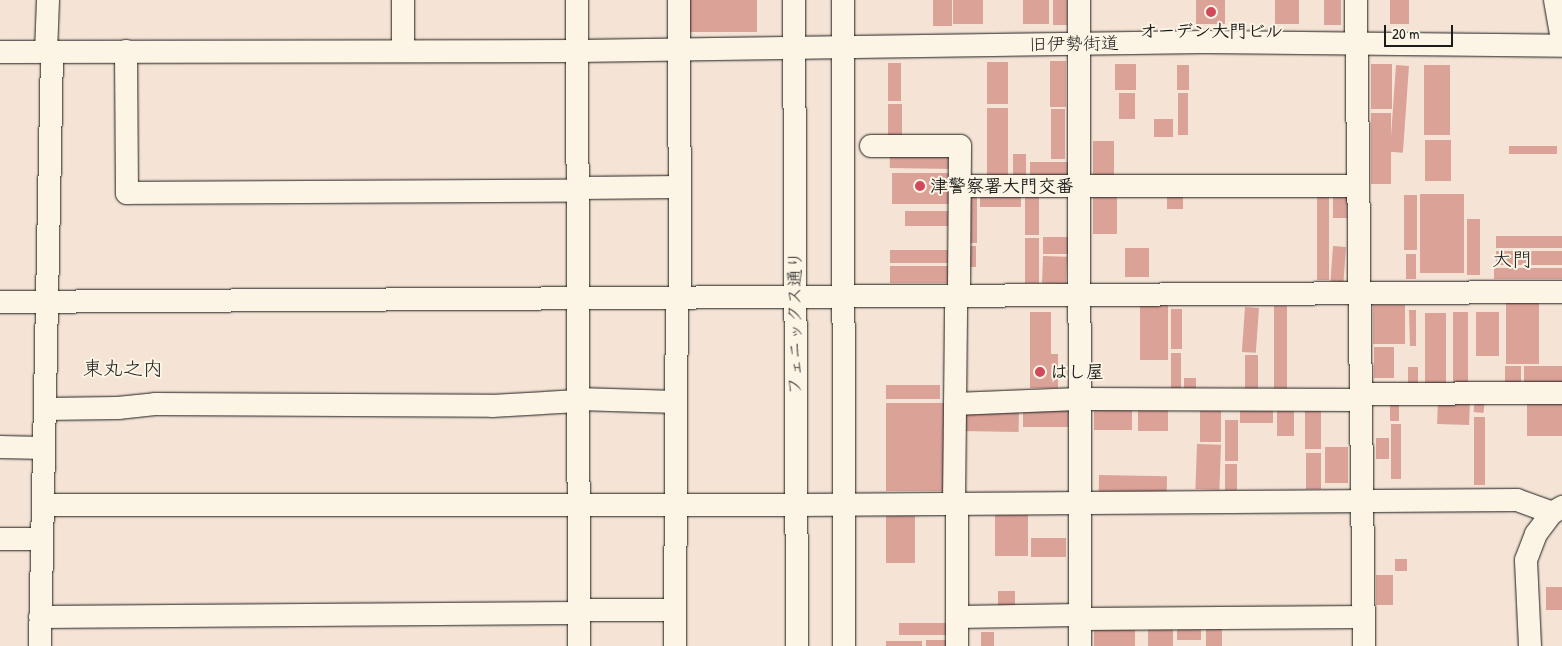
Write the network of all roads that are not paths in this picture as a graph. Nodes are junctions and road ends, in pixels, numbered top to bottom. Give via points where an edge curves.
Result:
1 (48, 0) edge
2 (403, 0) edge
3 (577, 0) edge
4 (679, 0) edge
5 (794, 0) edge
6 (843, 0) edge
7 (1079, 0) edge
8 (1356, 0) edge
9 (1555, 0) edge
10 (1562, 38) edge
11 (1356, 43) junction
12 (1079, 44) junction
13 (1562, 46) edge
14 (843, 47) junction
15 (794, 48) junction
16 (403, 49) junction
17 (679, 50) junction
18 (126, 51) junction
19 (577, 51) junction
20 (0, 52) edge
21 (49, 52) junction
22 (871, 146) dead end
23 (959, 186) junction
24 (1358, 186) junction
25 (680, 187) junction
26 (1079, 188) junction
27 (578, 190) junction
28 (1361, 292) junction
29 (1562, 292) edge
30 (1080, 295) junction
31 (795, 296) junction
32 (844, 296) junction
33 (957, 296) junction
34 (679, 297) junction
35 (579, 298) junction
36 (0, 302) edge
37 (46, 302) junction
38 (1562, 393) edge
39 (1362, 397) junction
40 (1080, 399) junction
41 (578, 400) junction
42 (676, 402) junction
43 (955, 404) junction
44 (45, 410) junction
45 (0, 447) edge
46 (44, 448) junction
47 (1364, 500) junction
48 (1080, 503) junction
49 (843, 504) junction
50 (955, 504) junction
51 (44, 505) junction
52 (578, 505) junction
53 (676, 505) junction
54 (796, 505) junction
55 (1557, 510) edge
56 (0, 539) edge
57 (41, 539) junction
58 (675, 610) junction
59 (579, 611) junction
60 (957, 616) junction
61 (40, 617) junction
62 (1080, 617) junction
63 (1364, 617) junction
64 (40, 646) edge
65 (579, 646) edge
66 (675, 646) edge
67 (797, 646) edge
68 (844, 646) edge
69 (957, 646) edge
70 (1080, 646) edge
71 (1364, 646) edge
72 (1530, 646) edge

1 - 21 street
2 - 16 street
3 - 19 street
4 - 17 street
5 - 15 street, フェニックス通り
6 - 14 street
7 - 12 street
8 - 11 street
9 - 10 street
11 - 12 street, 旧伊勢街道
11 - 13 street, 旧伊勢街道
11 - 24 street
12 - 14 street, 旧伊勢街道
12 - 26 street
14 - 15 street, 旧伊勢街道
14 - 32 street
15 - 17 street, 旧伊勢街道
15 - 31 street, フェニックス通り
16 - 18 street, 旧伊勢街道
16 - 19 street, 旧伊勢街道
17 - 19 street, 旧伊勢街道
17 - 25 street
18 - 21 street, 旧伊勢街道
18 - 27 street via 127,193
19 - 27 street
20 - 21 street, 旧伊勢街道
21 - 37 street
22 - 23 street via 960,146
23 - 26 street
23 - 33 street
24 - 26 street
24 - 28 street
25 - 27 street
25 - 34 street
26 - 30 street
27 - 35 street
28 - 29 street
28 - 30 street
28 - 39 street
30 - 33 street
30 - 40 street
31 - 32 street
31 - 34 street
31 - 54 street, フェニックス通り
32 - 33 street
32 - 49 street
33 - 43 street
34 - 35 street
34 - 42 street
35 - 37 street
35 - 41 street
36 - 37 street
37 - 44 street
38 - 39 street
39 - 40 street
39 - 47 street
40 - 43 street
40 - 48 street
41 - 42 street
41 - 44 street via 492,406 155,404
41 - 52 street
42 - 53 street
43 - 50 street
44 - 46 street
45 - 46 street
46 - 51 street
47 - 48 street
47 - 55 street via 1518,500
47 - 63 street
48 - 50 street
48 - 62 street
49 - 50 street
49 - 54 street
49 - 68 street
50 - 60 street
51 - 52 street
51 - 57 street
52 - 53 street
52 - 59 street
53 - 54 street
53 - 58 street
54 - 67 street, フェニックス通り
55 - 72 street via 1536,534 1526,560
56 - 57 street
57 - 61 street
58 - 59 street
58 - 66 street
59 - 61 street
59 - 65 street
60 - 62 street
60 - 69 street
61 - 64 street
62 - 63 street
62 - 70 street
63 - 71 street

